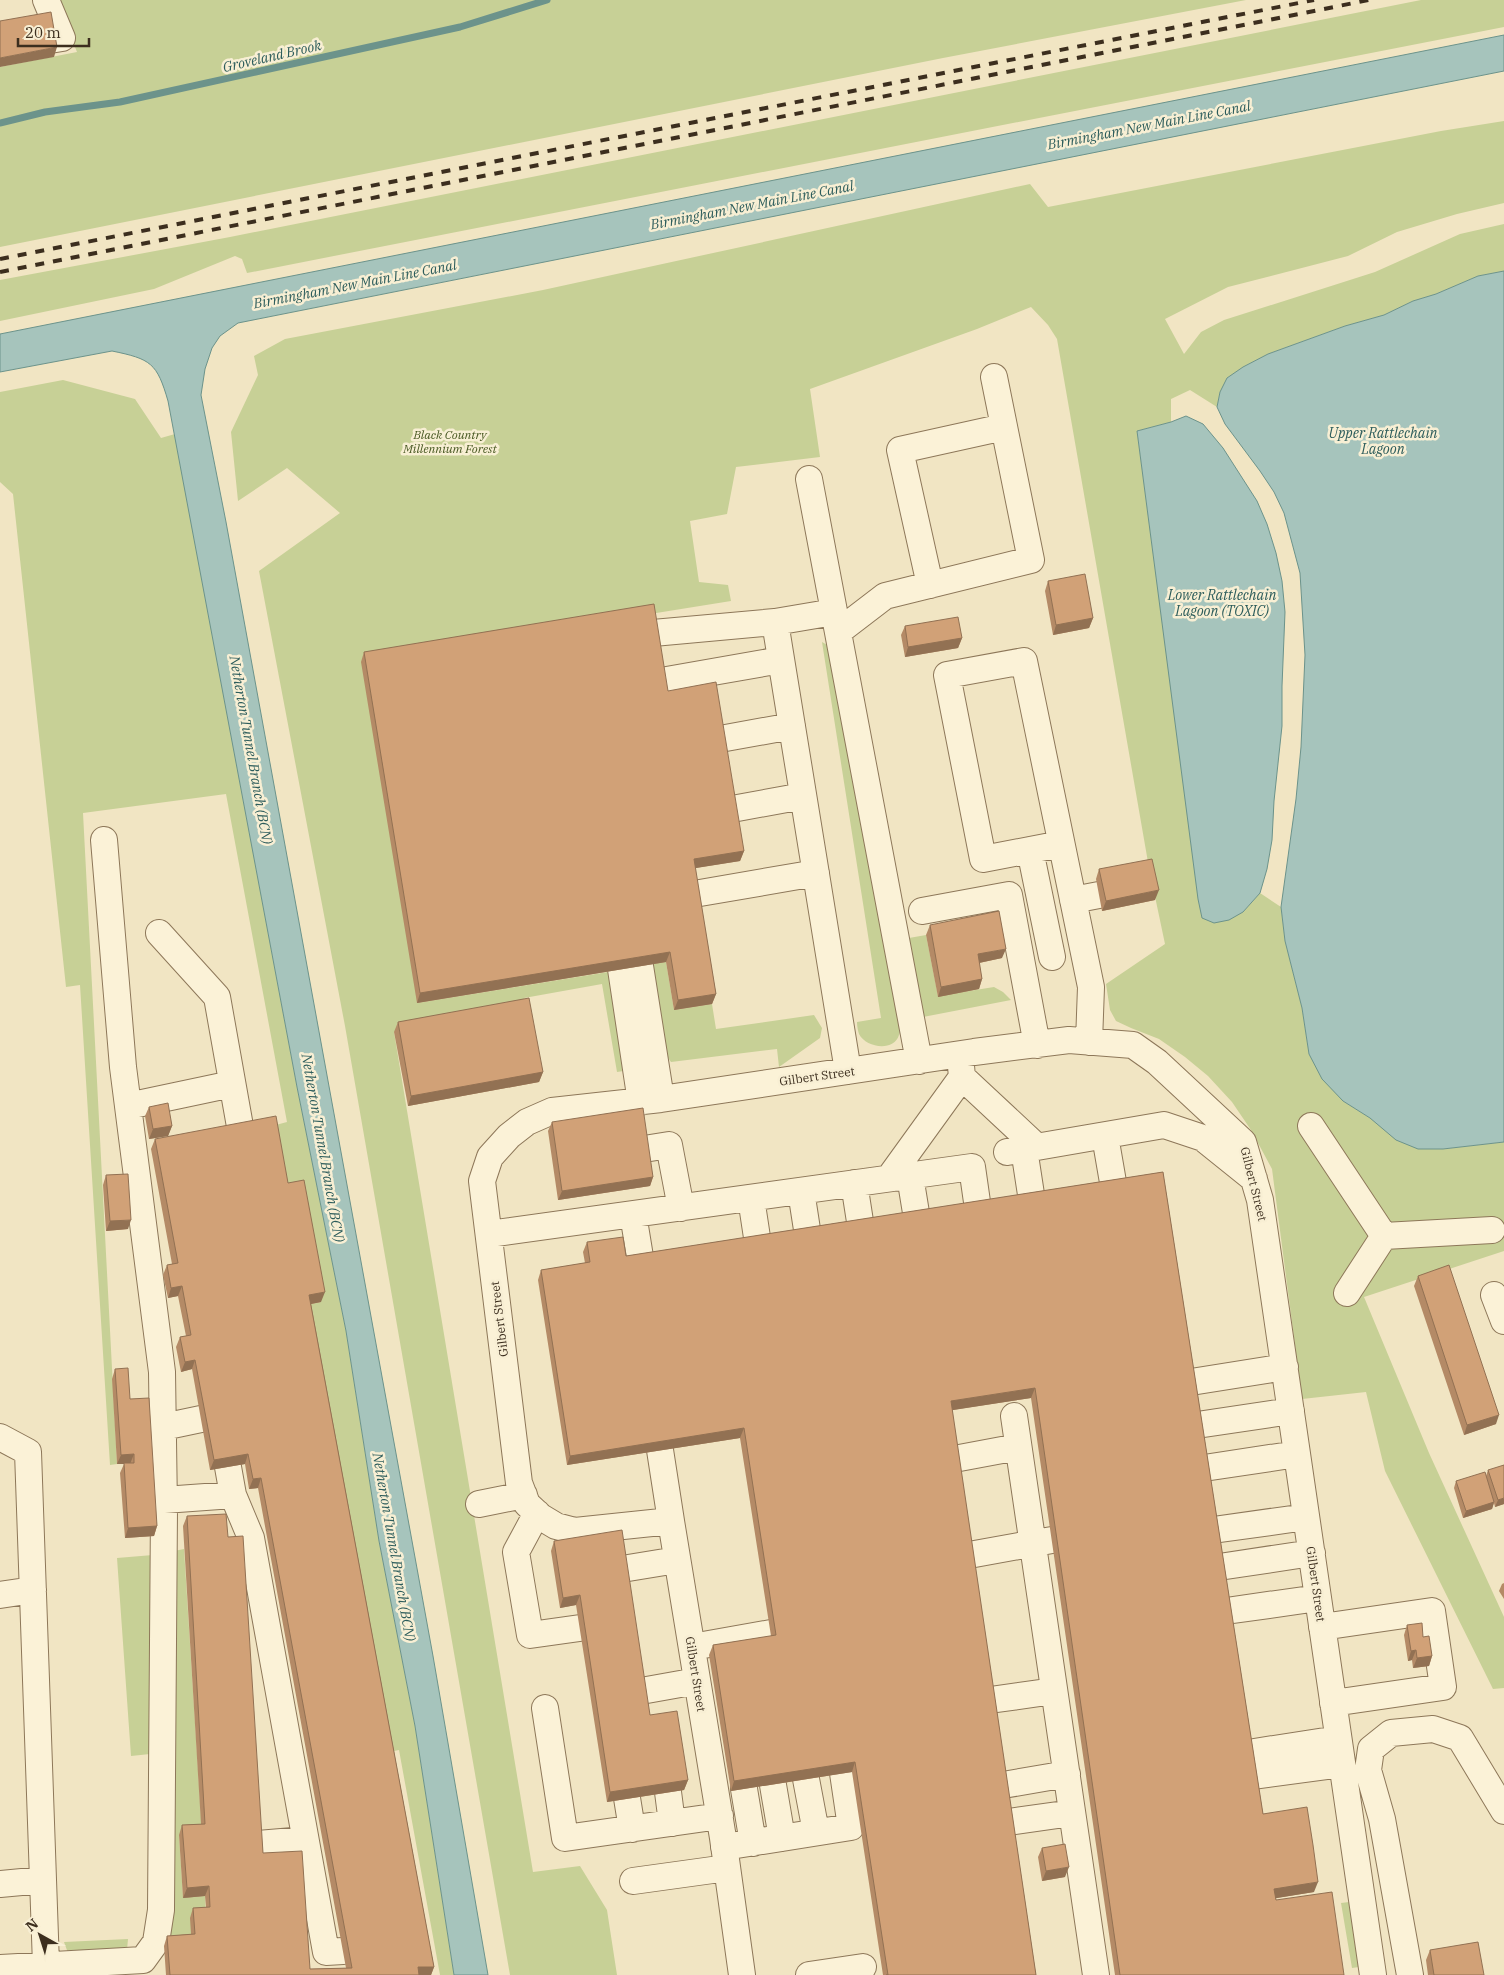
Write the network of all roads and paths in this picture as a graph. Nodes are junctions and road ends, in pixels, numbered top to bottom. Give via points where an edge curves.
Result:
1 (46, 0) edge
2 (50, 40) edge
3 (994, 377) dead end
4 (1004, 427) junction
5 (809, 479) dead end
6 (930, 585) junction
7 (775, 622) junction
8 (836, 622) junction
9 (653, 633) edge
10 (781, 660) junction
11 (661, 681) edge
12 (792, 726) junction
13 (720, 738) edge
14 (803, 796) junction
15 (732, 809) edge
16 (104, 840) dead end
17 (1061, 844) junction
18 (1030, 850) junction
19 (816, 873) junction
20 (694, 894) edge
21 (1099, 895) edge
22 (1073, 900) junction
23 (935, 916) dead end
24 (159, 933) dead end
25 (1052, 957) dead end
26 (631, 968) edge
27 (1088, 1042) junction
28 (1037, 1045) junction
29 (919, 1061) junction
30 (961, 1066) junction
31 (848, 1071) junction
32 (232, 1084) junction
33 (651, 1100) junction
34 (128, 1106) junction
35 (1311, 1126) dead end
36 (240, 1132) edge
37 (1105, 1136) junction
38 (644, 1149) edge
39 (1023, 1149) junction
40 (900, 1177) junction
41 (1254, 1179) junction
42 (854, 1183) junction
43 (1114, 1188) edge
44 (801, 1191) junction
45 (751, 1198) junction
46 (1032, 1201) edge
47 (681, 1208) junction
48 (978, 1209) edge
49 (633, 1214) junction
50 (917, 1219) edge
51 (861, 1228) edge
52 (1492, 1230) dead end
53 (489, 1234) junction
54 (808, 1236) edge
55 (1384, 1236) junction
56 (758, 1244) edge
57 (641, 1263) edge
58 (1346, 1293) dead end
59 (1494, 1295) dead end
60 (1504, 1321) edge
61 (1285, 1367) junction
62 (1190, 1382) edge
63 (1291, 1411) junction
64 (1014, 1416) dead end
65 (201, 1419) edge
66 (1197, 1426) edge
67 (163, 1427) junction
68 (0, 1437) edge
69 (1018, 1447) junction
70 (660, 1450) edge
71 (1297, 1454) junction
72 (954, 1459) edge
73 (228, 1467) edge
74 (1204, 1468) edge
75 (233, 1495) junction
76 (164, 1500) junction
77 (479, 1504) dead end
78 (531, 1504) junction
79 (1306, 1517) junction
80 (670, 1521) junction
81 (1214, 1530) edge
82 (1042, 1542) junction
83 (1312, 1553) junction
84 (968, 1555) edge
85 (677, 1560) junction
86 (1219, 1567) edge
87 (622, 1569) edge
88 (33, 1590) junction
89 (0, 1595) edge
90 (1318, 1598) junction
91 (1226, 1610) edge
92 (1322, 1627) junction
93 (580, 1628) edge
94 (771, 1633) edge
95 (692, 1647) junction
96 (697, 1681) junction
97 (1054, 1690) junction
98 (641, 1692) edge
99 (990, 1700) edge
100 (1333, 1703) junction
101 (545, 1708) dead end
102 (1340, 1751) junction
103 (1250, 1765) edge
104 (843, 1773) edge
105 (806, 1779) edge
106 (1074, 1781) junction
107 (773, 1785) edge
108 (1003, 1785) edge
109 (744, 1789) edge
110 (668, 1792) edge
111 (627, 1798) edge
112 (1504, 1811) edge
113 (1072, 1813) junction
114 (720, 1816) junction
115 (1008, 1822) edge
116 (672, 1823) junction
117 (632, 1829) junction
118 (816, 1832) junction
119 (782, 1838) junction
120 (306, 1840) junction
121 (753, 1843) junction
122 (258, 1844) edge
123 (726, 1858) junction
124 (43, 1880) junction
125 (633, 1881) dead end
126 (0, 1884) edge
127 (324, 1952) dead end
128 (46, 1965) junction
129 (863, 1967) dead end
130 (0, 1968) edge
131 (742, 1975) edge
132 (809, 1975) edge
133 (1096, 1975) edge
134 (1373, 1975) edge
135 (1410, 1975) edge

1 - 2 street via 62,38
3 - 4 street
4 - 6 street via 1031,560
4 - 6 street via 900,450
5 - 8 street
6 - 8 street via 886,596
7 - 8 street
7 - 9 street
7 - 10 street
8 - 29 street
10 - 11 street
10 - 12 street
12 - 13 street
12 - 14 street
14 - 15 street
14 - 19 street
16 - 34 street
17 - 18 street
17 - 18 street via 1024,661 947,676 983,859
17 - 22 street
18 - 25 street
19 - 20 street
19 - 31 street
21 - 22 street
22 - 27 street via 1091,987
23 - 28 street via 1009,895
24 - 32 street via 217,998
26 - 33 street
27 - 28 street, Gilbert Street via 1070,1040
27 - 41 street, Gilbert Street via 1134,1045 1157,1062 1243,1142
28 - 30 street, Gilbert Street
29 - 30 street, Gilbert Street
29 - 31 street, Gilbert Street
30 - 39 street
30 - 40 street
31 - 33 street, Gilbert Street
32 - 34 street
32 - 36 street
33 - 53 street, Gilbert Street via 552,1112 527,1122 509,1136 490,1157 482,1181
34 - 67 street via 145,1165 162,1372
35 - 55 street
37 - 39 street
37 - 41 street via 1164,1126 1204,1138
37 - 43 street
38 - 47 street via 669,1145
39 - 46 street
40 - 42 street
40 - 48 street via 972,1166
40 - 50 street
41 - 61 street, Gilbert Street via 1260,1200
42 - 44 street
42 - 51 street
44 - 45 street
44 - 54 street
45 - 47 street
45 - 56 street
47 - 49 street
49 - 53 street
49 - 57 street
52 - 55 street
53 - 78 street, Gilbert Street via 519,1483
55 - 58 street
59 - 60 street
61 - 62 street
61 - 63 street, Gilbert Street
63 - 66 street
63 - 71 street, Gilbert Street
64 - 69 street
65 - 67 street
67 - 76 street
68 - 88 street via 28,1452
69 - 72 street
69 - 82 street
70 - 80 street, Gilbert Street
71 - 74 street
71 - 79 street, Gilbert Street
73 - 75 street
75 - 76 street
75 - 120 street via 236,1534 254,1612 303,1781
76 - 128 street via 161,1910 156,1942 143,1960
77 - 78 street
78 - 80 street via 556,1526 575,1531
78 - 93 street via 516,1552 530,1635
79 - 81 street
79 - 83 street, Gilbert Street
80 - 85 street, Gilbert Street
82 - 84 street
82 - 97 street
83 - 86 street
83 - 90 street, Gilbert Street
85 - 87 street
85 - 95 street, Gilbert Street
88 - 89 street
88 - 124 street
90 - 91 street
90 - 92 street, Gilbert Street
92 - 100 street, Gilbert Street
92 - 100 street via 1432,1611 1439,1658 1443,1687
94 - 95 street
95 - 96 street, Gilbert Street
96 - 98 street
96 - 114 street, Gilbert Street
97 - 99 street
97 - 106 street
100 - 102 street, Gilbert Street
101 - 117 street via 565,1838
102 - 103 street
102 - 134 street, Gilbert Street
104 - 118 street via 852,1827
105 - 118 street
106 - 108 street
106 - 113 street
107 - 119 street
109 - 121 street
110 - 116 street
111 - 117 street
112 - 135 street via 1460,1738 1433,1729 1391,1733 1370,1749 1368,1770 1382,1818
113 - 115 street
113 - 133 street
114 - 116 street
114 - 123 street, Gilbert Street
116 - 117 street
118 - 119 street
119 - 121 street
120 - 122 street
120 - 127 street
121 - 123 street
123 - 125 street
123 - 131 street, Gilbert Street
124 - 126 street
124 - 128 street
128 - 130 street
129 - 132 street

